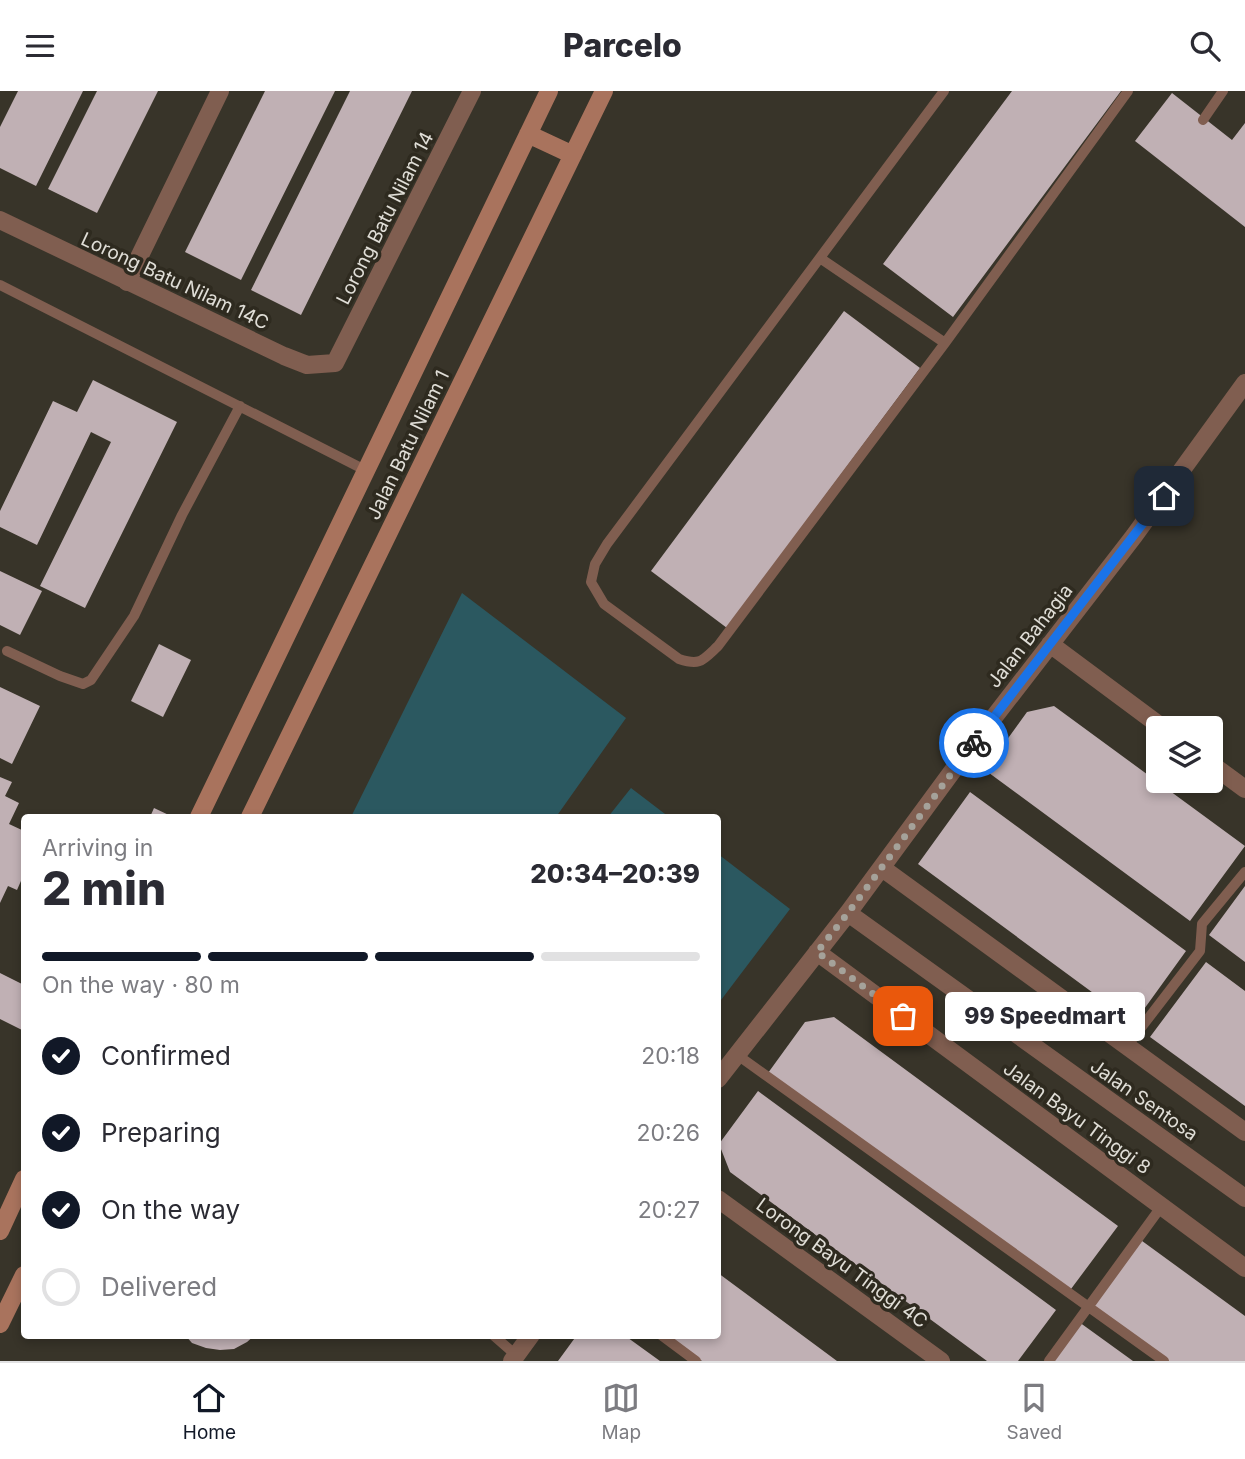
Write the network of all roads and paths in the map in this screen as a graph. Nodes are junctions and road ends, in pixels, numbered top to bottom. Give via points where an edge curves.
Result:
1 (220, 91) edge
2 (472, 91) edge
3 (549, 91) edge
4 (604, 91) edge
5 (944, 91) edge
6 (1128, 91) edge
7 (1223, 91) edge
8 (1203, 120) dead end
9 (528, 134) junction
10 (573, 155) junction
11 (0, 221) edge
12 (820, 258) junction
13 (127, 282) junction
14 (0, 285) edge
15 (946, 343) junction
16 (335, 363) joint
17 (1242, 392) edge
18 (240, 406) junction
19 (367, 471) junction
20 (1050, 644) junction
21 (7, 651) dead end
22 (1147, 716) edge
23 (1223, 773) edge
24 (1245, 789) edge
25 (200, 814) edge
26 (251, 814) edge
27 (882, 868) junction
28 (1245, 872) edge
29 (848, 913) junction
30 (817, 952) junction
31 (1127, 1046) junction
32 (736, 1054) junction
33 (721, 1075) edge
34 (1245, 1132) edge
35 (21, 1186) edge
36 (1245, 1198) edge
37 (721, 1201) edge
38 (1161, 1207) junction
39 (0, 1231) edge
40 (1245, 1268) edge
41 (21, 1281) edge
42 (1089, 1307) junction
43 (0, 1324) edge
44 (497, 1339) edge
45 (528, 1339) edge
46 (666, 1339) edge
47 (514, 1358) edge
48 (696, 1361) edge
49 (941, 1361) edge
50 (1049, 1361) edge
51 (1164, 1361) edge

1 - 13 street
2 - 16 street, Lorong Batu Nilam 14
3 - 9 main road, Jalan Batu Nilam 1
4 - 10 main road, Jalan Batu Nilam 1
5 - 12 lane
6 - 15 lane
7 - 8 lane
9 - 10 main road
9 - 19 main road, Jalan Batu Nilam 1
10 - 26 main road, Jalan Batu Nilam 1
11 - 13 street, Lorong Batu Nilam 14C
12 - 15 lane
12 - 15 lane via 595,564 591,582 604,604 679,659 693,664 718,646
13 - 16 street, Lorong Batu Nilam 14C via 307,365
14 - 18 lane
17 - 20 street, Jalan Bahagia
18 - 19 lane
18 - 21 lane via 134,616 91,680 83,684
19 - 25 main road, Jalan Batu Nilam 1
20 - 22 street
20 - 27 street, Jalan Bahagia
23 - 24 street
27 - 29 street, Jalan Bahagia
27 - 31 street
28 - 31 lane via 1202,924 1200,951
29 - 30 street, Jalan Bahagia
29 - 36 street, Jalan Sentosa
30 - 32 street, Jalan Bahagia
30 - 38 street, Jalan Bayu Tinggi 8
31 - 34 street
32 - 33 street, Jalan Bahagia
32 - 42 lane
35 - 39 main road
37 - 49 street, Lorong Bayu Tinggi 4C
38 - 40 street, Jalan Bayu Tinggi 8
38 - 42 lane
41 - 43 main road
42 - 50 lane
42 - 51 lane
44 - 47 lane
45 - 47 street
46 - 48 lane

